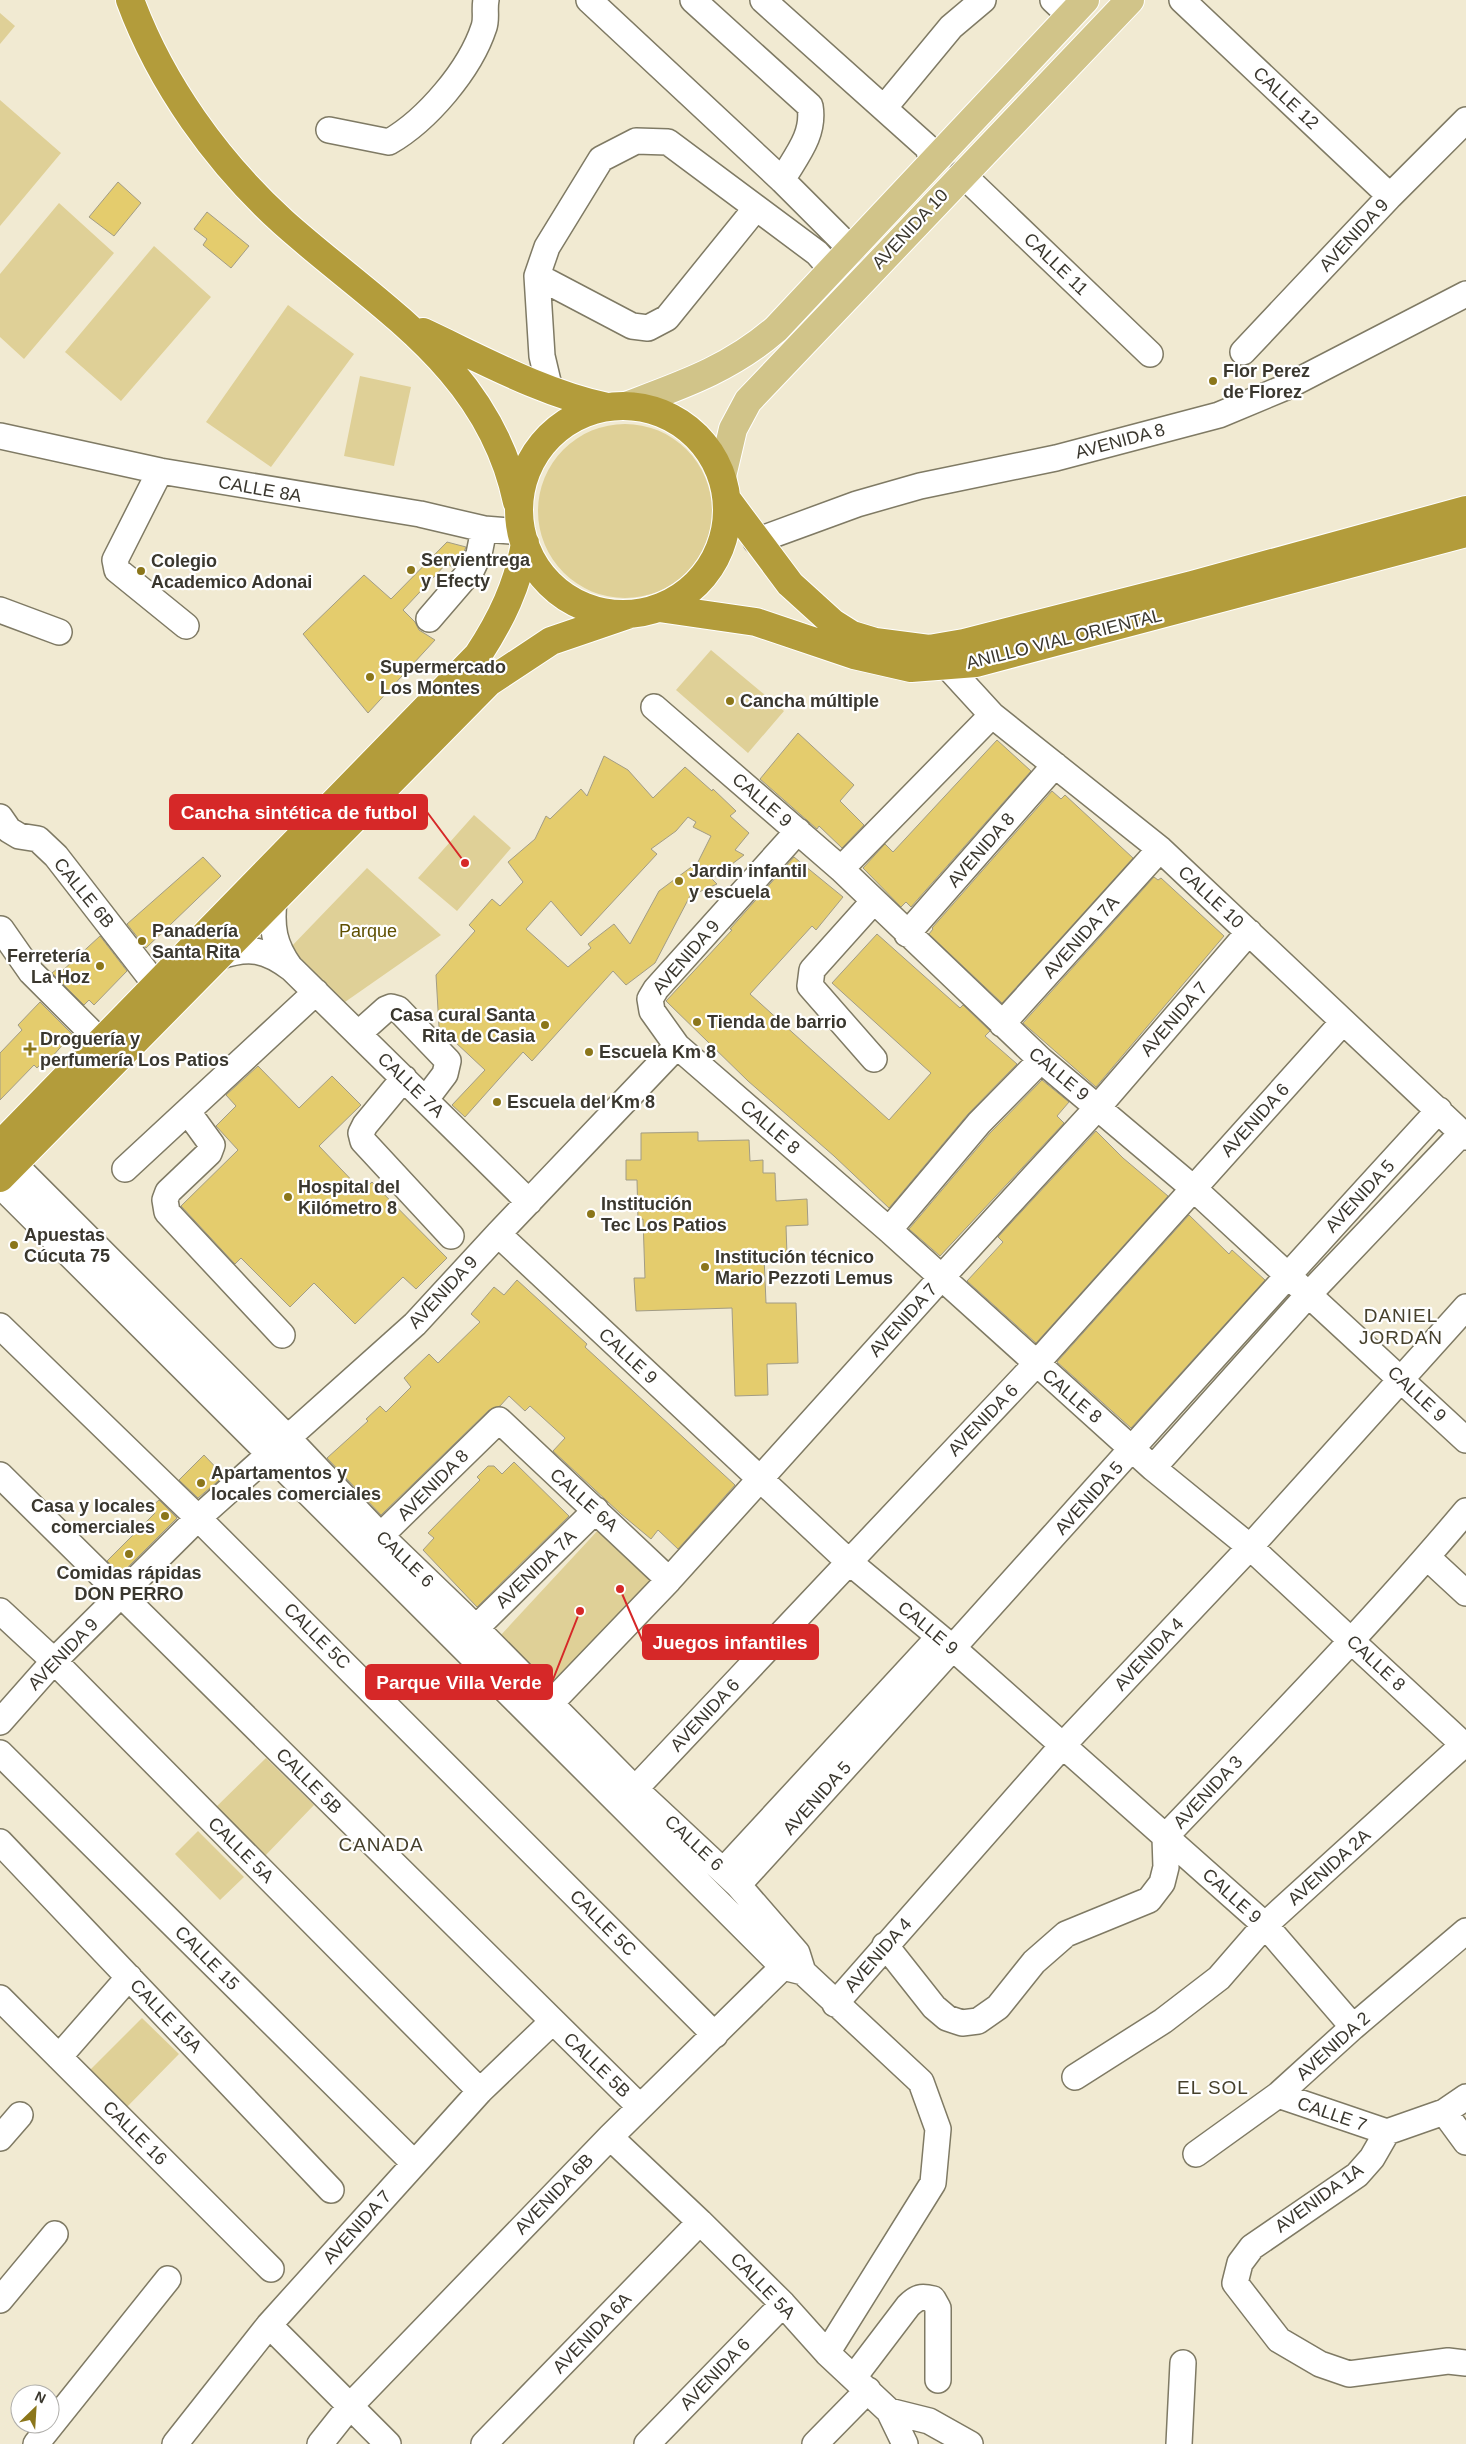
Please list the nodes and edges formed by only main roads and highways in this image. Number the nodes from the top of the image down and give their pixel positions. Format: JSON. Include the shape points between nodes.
{"nodes":[{"id":1,"x":130,"y":0,"type":"edge"},
{"id":2,"x":1130,"y":0,"type":"edge"},
{"id":3,"x":1069,"y":5,"type":"edge"},
{"id":4,"x":405,"y":323,"type":"junction"},
{"id":5,"x":616,"y":407,"type":"junction"},
{"id":6,"x":725,"y":489,"type":"junction"},
{"id":7,"x":1466,"y":510,"type":"edge"},
{"id":8,"x":522,"y":528,"type":"junction"},
{"id":9,"x":1466,"y":533,"type":"edge"},
{"id":10,"x":659,"y":608,"type":"junction"},
{"id":11,"x":630,"y":614,"type":"junction"},
{"id":12,"x":4,"y":1155,"type":"edge"}],
"edges":[{"from":1,"to":4,"type":"highway","via":[[173,90],[226,162],[283,221]]},
{"from":2,"to":6,"type":"main road","name":"AVENIDA 10","via":[[748,400],[733,429]]},
{"from":3,"to":5,"type":"main road","name":"AVENIDA 10","via":[[852,250],[776,329],[740,358],[693,381]]},
{"from":4,"to":5,"type":"highway","name":"ANILLO VIAL ORIENTAL","via":[[550,390],[586,403]]},
{"from":4,"to":8,"type":"highway","via":[[461,381],[501,447],[513,482]]},
{"from":5,"to":6,"type":"highway","name":"ANILLO VIAL ORIENTAL","via":[[651,410],[674,419],[688,429],[711,454]]},
{"from":5,"to":8,"type":"highway","via":[[586,412],[568,422],[537,451],[521,489]]},
{"from":6,"to":7,"type":"highway","name":"ANILLO VIAL ORIENTAL","via":[[756,541],[790,584],[833,623],[852,635],[875,642],[928,649],[964,643],[1182,587]]},
{"from":6,"to":10,"type":"highway","via":[[727,524],[722,546],[712,566],[686,594]]},
{"from":8,"to":11,"type":"highway","via":[[534,564],[565,596],[585,607]]},
{"from":8,"to":12,"type":"highway","via":[[520,569],[511,596],[496,628],[478,654],[101,1042]]},
{"from":9,"to":10,"type":"highway","name":"ANILLO VIAL ORIENTAL","via":[[976,663],[948,667],[912,668],[884,663],[756,622]]},
{"from":10,"to":11,"type":"highway"},
{"from":11,"to":12,"type":"highway","via":[[551,641],[489,682],[218,957]]}]}
